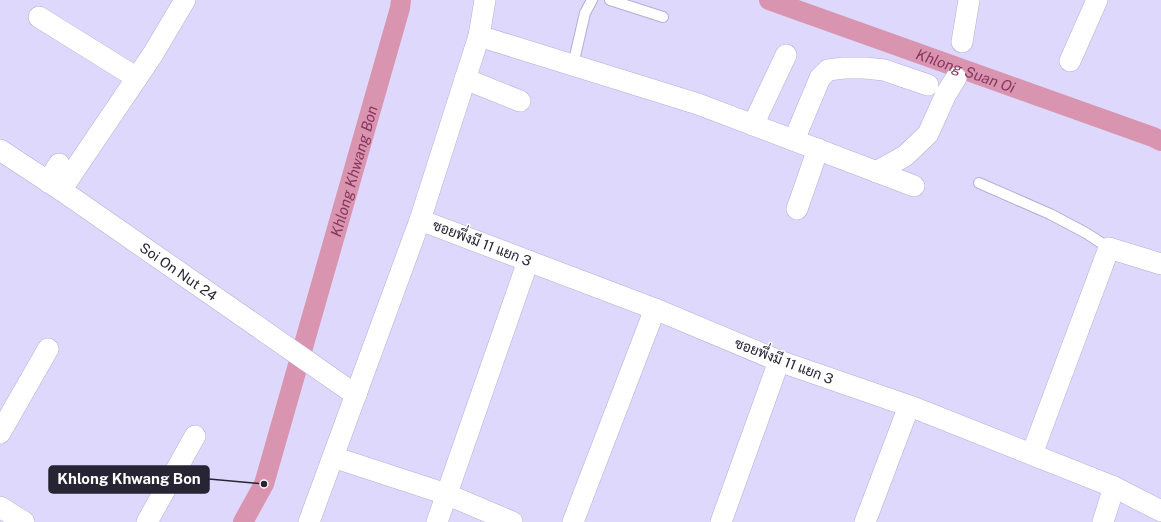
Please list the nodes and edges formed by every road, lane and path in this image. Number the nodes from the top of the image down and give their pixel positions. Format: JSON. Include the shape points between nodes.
{"nodes":[{"id":1,"x":185,"y":0,"type":"edge"},
{"id":2,"x":485,"y":0,"type":"edge"},
{"id":3,"x":592,"y":0,"type":"edge"},
{"id":4,"x":610,"y":0,"type":"edge"},
{"id":5,"x":969,"y":0,"type":"edge"},
{"id":6,"x":1097,"y":0,"type":"edge"},
{"id":7,"x":39,"y":17,"type":"dead end"},
{"id":8,"x":663,"y":17,"type":"dead end"},
{"id":9,"x":479,"y":36,"type":"junction"},
{"id":10,"x":962,"y":42,"type":"dead end"},
{"id":11,"x":786,"y":55,"type":"dead end"},
{"id":12,"x":1070,"y":61,"type":"dead end"},
{"id":13,"x":573,"y":65,"type":"junction"},
{"id":14,"x":137,"y":78,"type":"junction"},
{"id":15,"x":956,"y":78,"type":"dead end"},
{"id":16,"x":465,"y":79,"type":"junction"},
{"id":17,"x":928,"y":85,"type":"dead end"},
{"id":18,"x":520,"y":101,"type":"dead end"},
{"id":19,"x":753,"y":125,"type":"junction"},
{"id":20,"x":794,"y":140,"type":"junction"},
{"id":21,"x":818,"y":149,"type":"junction"},
{"id":22,"x":0,"y":150,"type":"edge"},
{"id":23,"x":59,"y":164,"type":"dead end"},
{"id":24,"x":876,"y":172,"type":"junction"},
{"id":25,"x":979,"y":183,"type":"dead end"},
{"id":26,"x":55,"y":186,"type":"junction"},
{"id":27,"x":914,"y":186,"type":"dead end"},
{"id":28,"x":797,"y":209,"type":"dead end"},
{"id":29,"x":420,"y":220,"type":"junction"},
{"id":30,"x":1109,"y":248,"type":"junction"},
{"id":31,"x":528,"y":261,"type":"junction"},
{"id":32,"x":1161,"y":264,"type":"edge"},
{"id":33,"x":655,"y":309,"type":"junction"},
{"id":34,"x":48,"y":349,"type":"dead end"},
{"id":35,"x":779,"y":361,"type":"junction"},
{"id":36,"x":356,"y":395,"type":"junction"},
{"id":37,"x":909,"y":406,"type":"junction"},
{"id":38,"x":0,"y":433,"type":"edge"},
{"id":39,"x":195,"y":436,"type":"dead end"},
{"id":40,"x":1032,"y":454,"type":"junction"},
{"id":41,"x":333,"y":457,"type":"junction"},
{"id":42,"x":1114,"y":487,"type":"junction"},
{"id":43,"x":446,"y":494,"type":"junction"},
{"id":44,"x":0,"y":507,"type":"edge"},
{"id":45,"x":1161,"y":511,"type":"edge"},
{"id":46,"x":24,"y":522,"type":"edge"},
{"id":47,"x":147,"y":522,"type":"edge"},
{"id":48,"x":309,"y":522,"type":"edge"},
{"id":49,"x":437,"y":522,"type":"edge"},
{"id":50,"x":512,"y":522,"type":"edge"},
{"id":51,"x":573,"y":522,"type":"edge"},
{"id":52,"x":721,"y":522,"type":"edge"},
{"id":53,"x":865,"y":522,"type":"edge"},
{"id":54,"x":1103,"y":522,"type":"edge"}],
"edges":[{"from":1,"to":14,"type":"street"},
{"from":2,"to":9,"type":"street"},
{"from":3,"to":13,"type":"lane","via":[[585,13]]},
{"from":4,"to":8,"type":"lane"},
{"from":5,"to":10,"type":"street"},
{"from":6,"to":12,"type":"street"},
{"from":7,"to":14,"type":"street"},
{"from":9,"to":13,"type":"street"},
{"from":9,"to":16,"type":"street"},
{"from":11,"to":19,"type":"street"},
{"from":13,"to":19,"type":"street","via":[[698,104]]},
{"from":14,"to":26,"type":"street"},
{"from":15,"to":24,"type":"street","via":[[928,134],[905,156]]},
{"from":16,"to":18,"type":"street"},
{"from":16,"to":29,"type":"street"},
{"from":17,"to":20,"type":"street","via":[[884,70],[828,70],[820,78]]},
{"from":19,"to":20,"type":"street"},
{"from":20,"to":21,"type":"street"},
{"from":21,"to":24,"type":"street"},
{"from":21,"to":28,"type":"street"},
{"from":22,"to":26,"type":"street","name":"Soi On Nut 24"},
{"from":23,"to":26,"type":"street"},
{"from":24,"to":27,"type":"street"},
{"from":25,"to":30,"type":"lane","via":[[1050,214]]},
{"from":26,"to":36,"type":"street","name":"Soi On Nut 24"},
{"from":29,"to":31,"type":"street","name":"ซอยพึ่งมี 11 แยก 3"},
{"from":29,"to":36,"type":"street"},
{"from":30,"to":32,"type":"street"},
{"from":30,"to":40,"type":"street"},
{"from":31,"to":33,"type":"street","name":"ซอยพึ่งมี 11 แยก 3"},
{"from":31,"to":43,"type":"street"},
{"from":33,"to":35,"type":"street","name":"ซอยพึ่งมี 11 แยก 3"},
{"from":33,"to":51,"type":"street"},
{"from":34,"to":38,"type":"street"},
{"from":35,"to":37,"type":"street","name":"ซอยพึ่งมี 11 แยก 3"},
{"from":35,"to":52,"type":"street"},
{"from":36,"to":41,"type":"street"},
{"from":37,"to":40,"type":"street","name":"ซอยพึ่งมี 11 แยก 3"},
{"from":37,"to":53,"type":"street"},
{"from":39,"to":47,"type":"street"},
{"from":40,"to":42,"type":"street","name":"ซอยพึ่งมี 11 แยก 3"},
{"from":41,"to":43,"type":"street"},
{"from":41,"to":48,"type":"street"},
{"from":42,"to":45,"type":"street","name":"ซอยพึ่งมี 11 แยก 3"},
{"from":42,"to":54,"type":"street"},
{"from":43,"to":49,"type":"street"},
{"from":43,"to":50,"type":"street"},
{"from":44,"to":46,"type":"street"}]}
